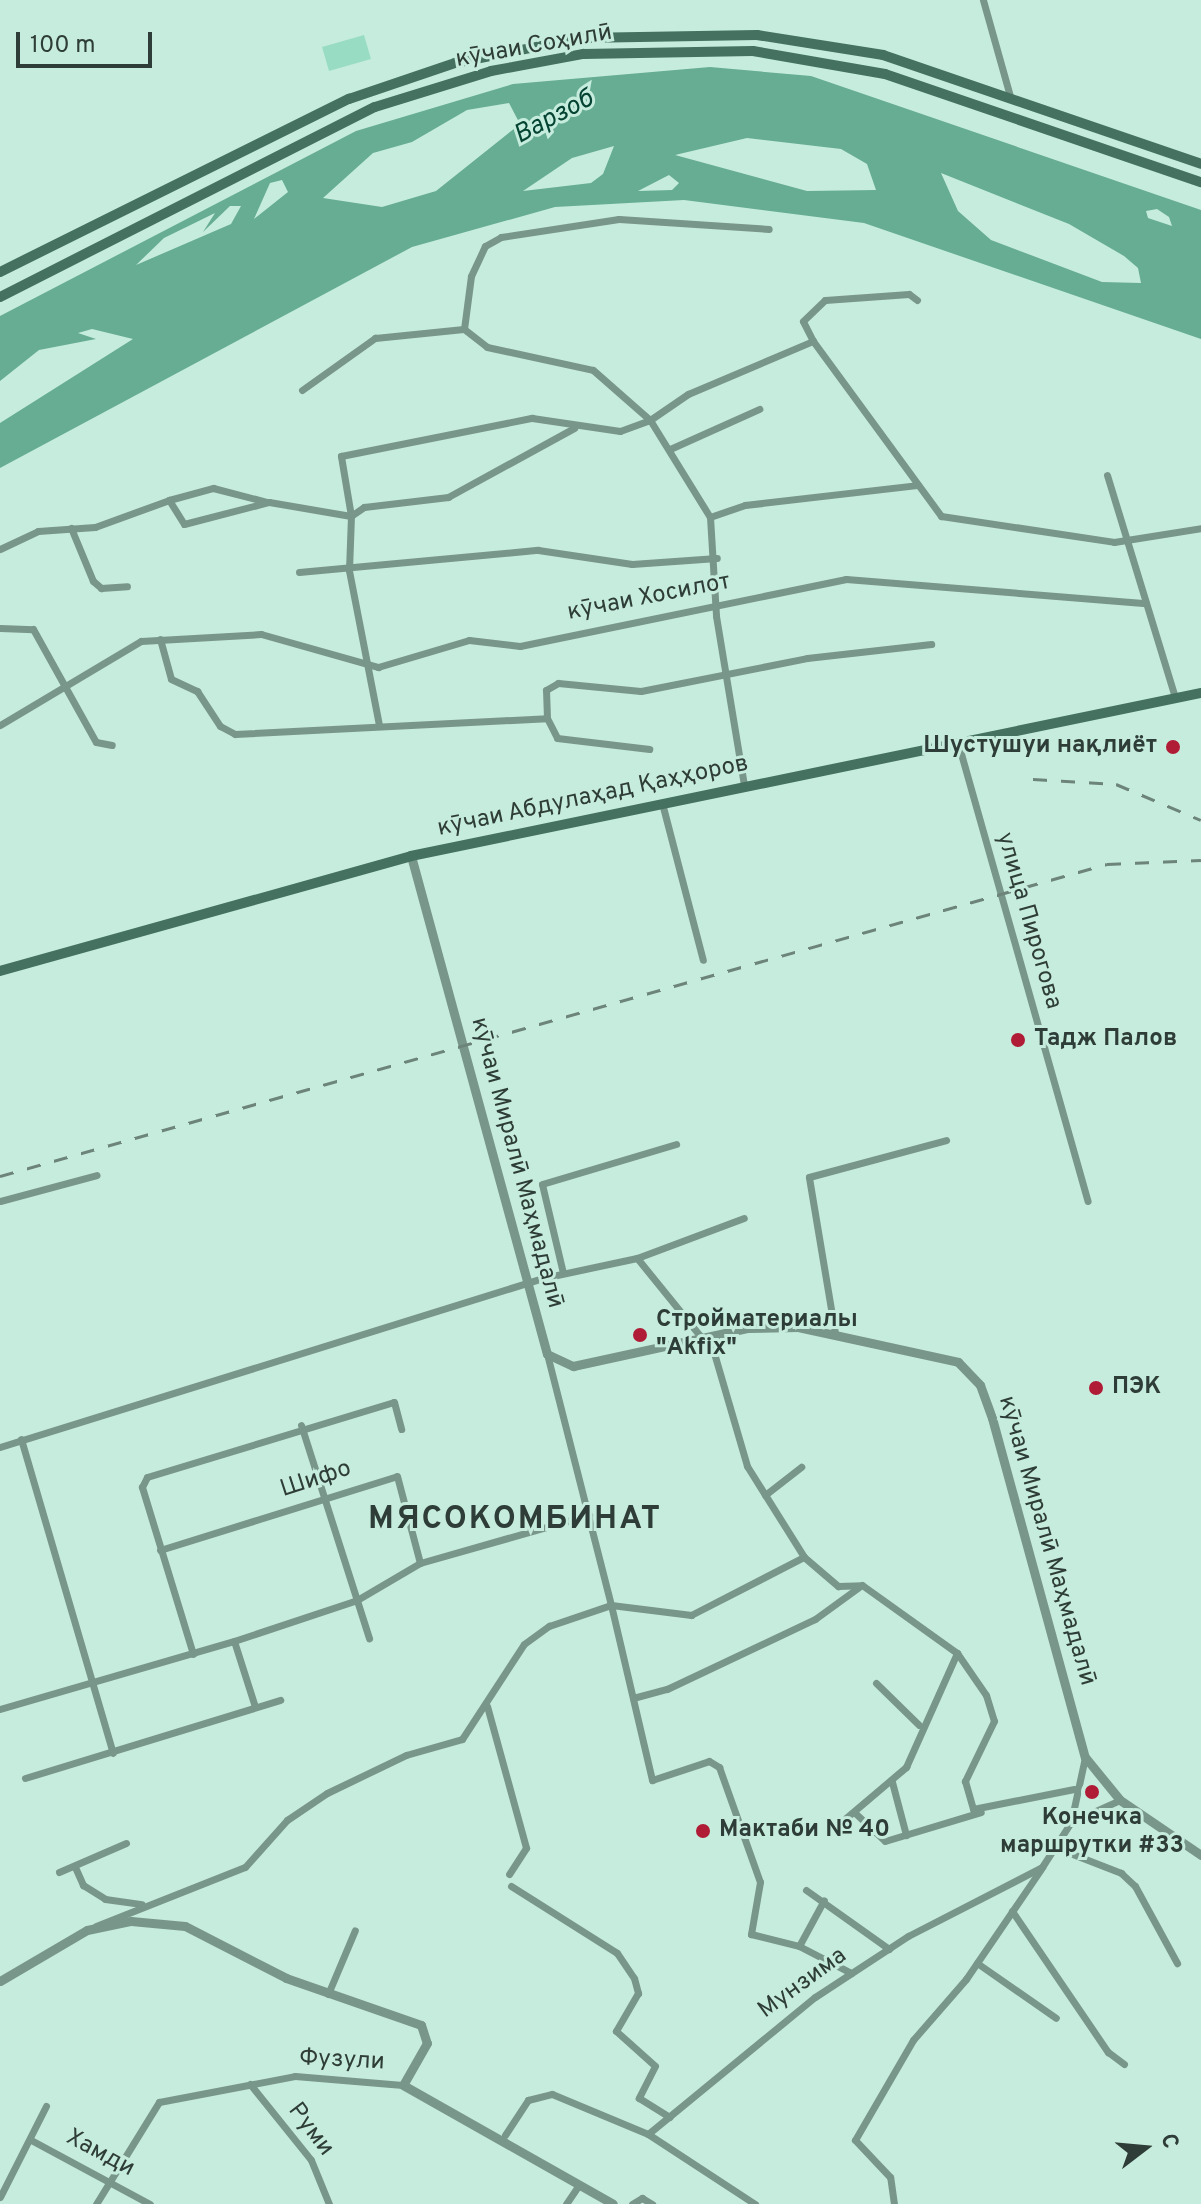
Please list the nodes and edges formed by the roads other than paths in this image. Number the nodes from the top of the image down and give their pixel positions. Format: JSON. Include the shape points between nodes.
{"nodes":[{"id":1,"x":983,"y":0,"type":"edge"},
{"id":2,"x":1010,"y":96,"type":"junction"},
{"id":3,"x":1201,"y":164,"type":"edge"},
{"id":4,"x":1201,"y":182,"type":"edge"},
{"id":5,"x":769,"y":229,"type":"dead end"},
{"id":6,"x":0,"y":272,"type":"edge"},
{"id":7,"x":0,"y":297,"type":"edge"},
{"id":8,"x":917,"y":300,"type":"dead end"},
{"id":9,"x":464,"y":329,"type":"junction"},
{"id":10,"x":813,"y":341,"type":"junction"},
{"id":11,"x":302,"y":390,"type":"dead end"},
{"id":12,"x":759,"y":409,"type":"dead end"},
{"id":13,"x":650,"y":420,"type":"junction"},
{"id":14,"x":574,"y":428,"type":"junction"},
{"id":15,"x":670,"y":449,"type":"junction"},
{"id":16,"x":1107,"y":475,"type":"dead end"},
{"id":17,"x":917,"y":485,"type":"junction"},
{"id":18,"x":169,"y":500,"type":"junction"},
{"id":19,"x":269,"y":502,"type":"junction"},
{"id":20,"x":351,"y":516,"type":"junction"},
{"id":21,"x":710,"y":517,"type":"junction"},
{"id":22,"x":71,"y":528,"type":"junction"},
{"id":23,"x":1201,"y":528,"type":"edge"},
{"id":24,"x":1127,"y":539,"type":"junction"},
{"id":25,"x":0,"y":549,"type":"edge"},
{"id":26,"x":717,"y":558,"type":"junction"},
{"id":27,"x":349,"y":570,"type":"junction"},
{"id":28,"x":299,"y":572,"type":"dead end"},
{"id":29,"x":127,"y":586,"type":"dead end"},
{"id":30,"x":1146,"y":603,"type":"junction"},
{"id":31,"x":717,"y":608,"type":"junction"},
{"id":32,"x":0,"y":628,"type":"edge"},
{"id":33,"x":160,"y":639,"type":"junction"},
{"id":34,"x":931,"y":644,"type":"dead end"},
{"id":35,"x":365,"y":663,"type":"junction"},
{"id":36,"x":725,"y":680,"type":"junction"},
{"id":37,"x":63,"y":683,"type":"junction"},
{"id":38,"x":1201,"y":693,"type":"edge"},
{"id":39,"x":1175,"y":698,"type":"junction"},
{"id":40,"x":547,"y":718,"type":"junction"},
{"id":41,"x":0,"y":725,"type":"edge"},
{"id":42,"x":379,"y":725,"type":"junction"},
{"id":43,"x":958,"y":743,"type":"junction"},
{"id":44,"x":112,"y":745,"type":"dead end"},
{"id":45,"x":649,"y":749,"type":"dead end"},
{"id":46,"x":744,"y":786,"type":"junction"},
{"id":47,"x":662,"y":803,"type":"junction"},
{"id":48,"x":411,"y":856,"type":"junction"},
{"id":49,"x":703,"y":960,"type":"dead end"},
{"id":50,"x":0,"y":971,"type":"edge"},
{"id":51,"x":946,"y":1140,"type":"dead end"},
{"id":52,"x":676,"y":1144,"type":"dead end"},
{"id":53,"x":97,"y":1175,"type":"dead end"},
{"id":54,"x":0,"y":1201,"type":"edge"},
{"id":55,"x":1088,"y":1201,"type":"dead end"},
{"id":56,"x":744,"y":1218,"type":"dead end"},
{"id":57,"x":637,"y":1258,"type":"junction"},
{"id":58,"x":563,"y":1273,"type":"junction"},
{"id":59,"x":525,"y":1283,"type":"junction"},
{"id":60,"x":835,"y":1333,"type":"junction"},
{"id":61,"x":703,"y":1339,"type":"junction"},
{"id":62,"x":547,"y":1354,"type":"junction"},
{"id":63,"x":301,"y":1425,"type":"junction"},
{"id":64,"x":401,"y":1429,"type":"dead end"},
{"id":65,"x":21,"y":1439,"type":"junction"},
{"id":66,"x":0,"y":1447,"type":"edge"},
{"id":67,"x":801,"y":1467,"type":"dead end"},
{"id":68,"x":765,"y":1495,"type":"junction"},
{"id":69,"x":322,"y":1500,"type":"junction"},
{"id":70,"x":589,"y":1515,"type":"junction"},
{"id":71,"x":160,"y":1550,"type":"junction"},
{"id":72,"x":804,"y":1557,"type":"junction"},
{"id":73,"x":420,"y":1563,"type":"junction"},
{"id":74,"x":862,"y":1585,"type":"junction"},
{"id":75,"x":357,"y":1600,"type":"junction"},
{"id":76,"x":611,"y":1605,"type":"junction"},
{"id":77,"x":369,"y":1638,"type":"dead end"},
{"id":78,"x":234,"y":1641,"type":"junction"},
{"id":79,"x":957,"y":1653,"type":"junction"},
{"id":80,"x":193,"y":1654,"type":"junction"},
{"id":81,"x":876,"y":1683,"type":"dead end"},
{"id":82,"x":90,"y":1685,"type":"junction"},
{"id":83,"x":633,"y":1698,"type":"junction"},
{"id":84,"x":280,"y":1700,"type":"dead end"},
{"id":85,"x":487,"y":1706,"type":"junction"},
{"id":86,"x":255,"y":1707,"type":"junction"},
{"id":87,"x":0,"y":1709,"type":"edge"},
{"id":88,"x":919,"y":1725,"type":"junction"},
{"id":89,"x":113,"y":1753,"type":"junction"},
{"id":90,"x":1085,"y":1757,"type":"junction"},
{"id":91,"x":25,"y":1778,"type":"dead end"},
{"id":92,"x":892,"y":1782,"type":"junction"},
{"id":93,"x":1074,"y":1789,"type":"junction"},
{"id":94,"x":1120,"y":1800,"type":"junction"},
{"id":95,"x":983,"y":1811,"type":"junction"},
{"id":96,"x":854,"y":1812,"type":"junction"},
{"id":97,"x":1071,"y":1822,"type":"junction"},
{"id":98,"x":840,"y":1823,"type":"dead end"},
{"id":99,"x":906,"y":1835,"type":"junction"},
{"id":100,"x":126,"y":1843,"type":"dead end"},
{"id":101,"x":1057,"y":1848,"type":"junction"},
{"id":102,"x":1201,"y":1855,"type":"edge"},
{"id":103,"x":75,"y":1867,"type":"junction"},
{"id":104,"x":1042,"y":1867,"type":"junction"},
{"id":105,"x":59,"y":1872,"type":"dead end"},
{"id":106,"x":509,"y":1874,"type":"dead end"},
{"id":107,"x":511,"y":1886,"type":"dead end"},
{"id":108,"x":806,"y":1890,"type":"dead end"},
{"id":109,"x":824,"y":1900,"type":"junction"},
{"id":110,"x":144,"y":1904,"type":"junction"},
{"id":111,"x":1012,"y":1911,"type":"junction"},
{"id":112,"x":87,"y":1930,"type":"junction"},
{"id":113,"x":355,"y":1930,"type":"dead end"},
{"id":114,"x":799,"y":1946,"type":"junction"},
{"id":115,"x":889,"y":1949,"type":"junction"},
{"id":116,"x":977,"y":1963,"type":"junction"},
{"id":117,"x":1177,"y":1963,"type":"dead end"},
{"id":118,"x":851,"y":1973,"type":"junction"},
{"id":119,"x":0,"y":1981,"type":"edge"},
{"id":120,"x":328,"y":1994,"type":"junction"},
{"id":121,"x":1056,"y":2018,"type":"dead end"},
{"id":122,"x":1124,"y":2064,"type":"dead end"},
{"id":123,"x":250,"y":2084,"type":"junction"},
{"id":124,"x":403,"y":2085,"type":"junction"},
{"id":125,"x":46,"y":2106,"type":"dead end"},
{"id":126,"x":670,"y":2117,"type":"junction"},
{"id":127,"x":648,"y":2134,"type":"junction"},
{"id":128,"x":505,"y":2135,"type":"dead end"},
{"id":129,"x":31,"y":2140,"type":"junction"},
{"id":130,"x":109,"y":2182,"type":"junction"},
{"id":131,"x":579,"y":2185,"type":"junction"},
{"id":132,"x":0,"y":2197,"type":"edge"},
{"id":133,"x":96,"y":2204,"type":"edge"},
{"id":134,"x":150,"y":2204,"type":"edge"},
{"id":135,"x":329,"y":2204,"type":"edge"},
{"id":136,"x":566,"y":2204,"type":"edge"},
{"id":137,"x":613,"y":2204,"type":"edge"},
{"id":138,"x":632,"y":2204,"type":"edge"},
{"id":139,"x":652,"y":2204,"type":"edge"},
{"id":140,"x":755,"y":2204,"type":"edge"},
{"id":141,"x":894,"y":2204,"type":"edge"}],
"edges":[{"from":1,"to":2,"type":"street"},
{"from":2,"to":3,"type":"main road","name":"кӯчаи Соҳилӣ"},
{"from":2,"to":6,"type":"main road","name":"кӯчаи Соҳилӣ","via":[[883,55],[757,35],[581,38],[492,53],[349,99]]},
{"from":4,"to":7,"type":"main road","name":"кӯчаи Соҳилӣ","via":[[885,74],[753,51],[583,54],[491,71],[353,116]]},
{"from":5,"to":9,"type":"street","via":[[619,219],[501,237],[485,246],[471,276]]},
{"from":8,"to":10,"type":"street","via":[[909,294],[825,300],[803,321]]},
{"from":9,"to":11,"type":"street","via":[[375,338]]},
{"from":9,"to":13,"type":"street","via":[[487,347],[593,370]]},
{"from":10,"to":13,"type":"street","via":[[688,394]]},
{"from":10,"to":17,"type":"street"},
{"from":12,"to":15,"type":"street"},
{"from":13,"to":14,"type":"street","via":[[620,431]]},
{"from":13,"to":15,"type":"street"},
{"from":14,"to":20,"type":"street","via":[[448,497],[364,507]]},
{"from":14,"to":20,"type":"street","via":[[532,418],[341,456]]},
{"from":15,"to":21,"type":"street"},
{"from":16,"to":24,"type":"street"},
{"from":17,"to":21,"type":"street","via":[[745,505]]},
{"from":17,"to":24,"type":"street","via":[[941,516]]},
{"from":18,"to":19,"type":"street","via":[[213,488]]},
{"from":18,"to":19,"type":"street","via":[[184,524]]},
{"from":18,"to":22,"type":"street","via":[[133,517]]},
{"from":19,"to":20,"type":"street"},
{"from":20,"to":27,"type":"street"},
{"from":21,"to":26,"type":"street"},
{"from":22,"to":25,"type":"street","via":[[38,531]]},
{"from":22,"to":29,"type":"street","via":[[93,581],[101,588]]},
{"from":23,"to":24,"type":"street"},
{"from":24,"to":30,"type":"street"},
{"from":26,"to":27,"type":"street","via":[[632,564],[538,550]]},
{"from":26,"to":31,"type":"street"},
{"from":27,"to":28,"type":"street"},
{"from":27,"to":35,"type":"street"},
{"from":30,"to":31,"type":"street","name":"кӯчаи Хосилот","via":[[846,579],[794,584]]},
{"from":30,"to":39,"type":"street"},
{"from":31,"to":35,"type":"street","name":"кӯчаи Хосилот","via":[[638,616],[601,632],[520,646],[469,640],[382,666]]},
{"from":31,"to":36,"type":"street"},
{"from":32,"to":37,"type":"street","via":[[33,629]]},
{"from":33,"to":35,"type":"street","name":"кӯчаи Хосилот","via":[[261,634]]},
{"from":33,"to":37,"type":"street","name":"кӯчаи Хосилот","via":[[122,648]]},
{"from":33,"to":42,"type":"street","via":[[171,679],[197,691],[225,732],[265,736]]},
{"from":34,"to":36,"type":"street","via":[[807,658]]},
{"from":35,"to":42,"type":"street"},
{"from":36,"to":40,"type":"street","via":[[684,678],[641,691],[558,683],[546,690]]},
{"from":36,"to":46,"type":"street"},
{"from":37,"to":41,"type":"street","name":"кӯчаи Хосилот"},
{"from":37,"to":44,"type":"street","via":[[96,742]]},
{"from":38,"to":39,"type":"main road","name":"кӯчаи Абдулаҳад Қаҳҳоров"},
{"from":39,"to":43,"type":"main road","name":"кӯчаи Абдулаҳад Қаҳҳоров"},
{"from":40,"to":42,"type":"street"},
{"from":40,"to":45,"type":"street","via":[[557,738]]},
{"from":43,"to":46,"type":"main road","name":"кӯчаи Абдулаҳад Қаҳҳоров"},
{"from":43,"to":55,"type":"street","name":"улица Пирогова"},
{"from":46,"to":47,"type":"main road","name":"кӯчаи Абдулаҳад Қаҳҳоров"},
{"from":47,"to":48,"type":"main road","name":"кӯчаи Абдулаҳад Қаҳҳоров"},
{"from":47,"to":49,"type":"street"},
{"from":48,"to":50,"type":"main road","name":"кӯчаи Абдулаҳад Қаҳҳоров"},
{"from":48,"to":59,"type":"street","name":"кӯчаи Миралӣ Маҳмадалӣ"},
{"from":51,"to":60,"type":"street","via":[[809,1177]]},
{"from":52,"to":58,"type":"street","via":[[542,1184]]},
{"from":53,"to":54,"type":"street"},
{"from":56,"to":57,"type":"street"},
{"from":57,"to":58,"type":"street"},
{"from":57,"to":61,"type":"street"},
{"from":58,"to":59,"type":"street"},
{"from":59,"to":62,"type":"street","name":"кӯчаи Миралӣ Маҳмадалӣ"},
{"from":59,"to":65,"type":"street"},
{"from":60,"to":61,"type":"street","name":"кӯчаи Миралӣ Маҳмадалӣ","via":[[747,1328]]},
{"from":60,"to":90,"type":"street","name":"кӯчаи Миралӣ Маҳмадалӣ","via":[[934,1352],[958,1362],[980,1385]]},
{"from":61,"to":62,"type":"street","name":"кӯчаи Миралӣ Маҳмадалӣ","via":[[573,1366]]},
{"from":61,"to":68,"type":"street","via":[[725,1374],[731,1421]]},
{"from":62,"to":70,"type":"street"},
{"from":63,"to":64,"type":"street","via":[[394,1402]]},
{"from":63,"to":69,"type":"street"},
{"from":63,"to":71,"type":"street","via":[[147,1477],[142,1487]]},
{"from":65,"to":66,"type":"street"},
{"from":65,"to":82,"type":"street"},
{"from":67,"to":68,"type":"street"},
{"from":68,"to":72,"type":"street"},
{"from":69,"to":71,"type":"street","name":"Шифо"},
{"from":69,"to":73,"type":"street","name":"Шифо","via":[[400,1478]]},
{"from":69,"to":75,"type":"street"},
{"from":70,"to":73,"type":"street"},
{"from":70,"to":76,"type":"street"},
{"from":71,"to":80,"type":"street"},
{"from":72,"to":74,"type":"street","via":[[838,1586]]},
{"from":72,"to":76,"type":"street","via":[[691,1615]]},
{"from":73,"to":75,"type":"street"},
{"from":74,"to":79,"type":"street"},
{"from":74,"to":83,"type":"street","via":[[815,1619],[667,1689]]},
{"from":75,"to":77,"type":"street"},
{"from":75,"to":78,"type":"street"},
{"from":76,"to":83,"type":"street"},
{"from":76,"to":85,"type":"street","via":[[549,1626],[524,1644],[503,1668]]},
{"from":78,"to":80,"type":"street"},
{"from":78,"to":86,"type":"street"},
{"from":79,"to":88,"type":"street","via":[[938,1705]]},
{"from":79,"to":95,"type":"street","via":[[994,1721],[965,1781],[973,1809]]},
{"from":80,"to":82,"type":"street"},
{"from":81,"to":88,"type":"street"},
{"from":82,"to":87,"type":"street"},
{"from":82,"to":89,"type":"street"},
{"from":83,"to":114,"type":"street","via":[[652,1780],[709,1761],[719,1767],[760,1882],[751,1934]]},
{"from":84,"to":86,"type":"street"},
{"from":85,"to":106,"type":"street","via":[[526,1848]]},
{"from":85,"to":110,"type":"street","via":[[462,1739],[406,1755],[327,1793],[287,1820],[245,1867]]},
{"from":86,"to":89,"type":"street"},
{"from":88,"to":92,"type":"street","via":[[910,1760]]},
{"from":89,"to":91,"type":"street"},
{"from":90,"to":93,"type":"street","name":"Мунзима"},
{"from":90,"to":94,"type":"street","name":"кӯчаи Миралӣ Маҳмадалӣ"},
{"from":92,"to":96,"type":"street"},
{"from":92,"to":99,"type":"street"},
{"from":93,"to":95,"type":"street"},
{"from":93,"to":97,"type":"street","name":"Мунзима"},
{"from":94,"to":97,"type":"street"},
{"from":94,"to":102,"type":"street","name":"кӯчаи Миралӣ Маҳмадалӣ"},
{"from":95,"to":99,"type":"street"},
{"from":96,"to":98,"type":"street"},
{"from":96,"to":99,"type":"street","via":[[880,1840]]},
{"from":97,"to":101,"type":"street","name":"Мунзима"},
{"from":100,"to":103,"type":"street"},
{"from":101,"to":104,"type":"street","name":"Мунзима"},
{"from":101,"to":117,"type":"street","via":[[1121,1873],[1135,1886]]},
{"from":103,"to":105,"type":"street"},
{"from":103,"to":110,"type":"street","via":[[83,1885],[105,1899]]},
{"from":104,"to":111,"type":"street"},
{"from":104,"to":115,"type":"street","name":"Мунзима"},
{"from":107,"to":126,"type":"street","via":[[617,1953],[638,1993],[618,2025],[618,2039],[655,2066],[639,2095]]},
{"from":108,"to":109,"type":"street"},
{"from":109,"to":114,"type":"street"},
{"from":109,"to":115,"type":"street"},
{"from":110,"to":112,"type":"street"},
{"from":111,"to":116,"type":"street"},
{"from":111,"to":122,"type":"street","via":[[1108,2052]]},
{"from":112,"to":119,"type":"street"},
{"from":112,"to":120,"type":"street","via":[[131,1921],[185,1926]]},
{"from":113,"to":120,"type":"street"},
{"from":114,"to":118,"type":"street"},
{"from":115,"to":118,"type":"street","name":"Мунзима"},
{"from":116,"to":121,"type":"street"},
{"from":116,"to":141,"type":"street","via":[[913,2040],[855,2140],[890,2177]]},
{"from":118,"to":126,"type":"street","name":"Мунзима"},
{"from":120,"to":124,"type":"street","via":[[428,2031]]},
{"from":123,"to":124,"type":"street","name":"Фузули","via":[[322,2074]]},
{"from":123,"to":130,"type":"street","name":"Фузули","via":[[159,2102]]},
{"from":123,"to":135,"type":"street","name":"Руми","via":[[311,2160]]},
{"from":124,"to":131,"type":"street","name":"Фузули"},
{"from":125,"to":129,"type":"street"},
{"from":126,"to":127,"type":"street","name":"Мунзима"},
{"from":127,"to":128,"type":"street","via":[[552,2094],[528,2100]]},
{"from":127,"to":140,"type":"street"},
{"from":129,"to":130,"type":"street","name":"Хамди"},
{"from":129,"to":132,"type":"street"},
{"from":130,"to":133,"type":"street","name":"Фузули"},
{"from":130,"to":134,"type":"street","name":"Хамди"},
{"from":131,"to":136,"type":"street"},
{"from":131,"to":137,"type":"street","name":"Фузули"},
{"from":138,"to":139,"type":"street","via":[[642,2198]]}]}
